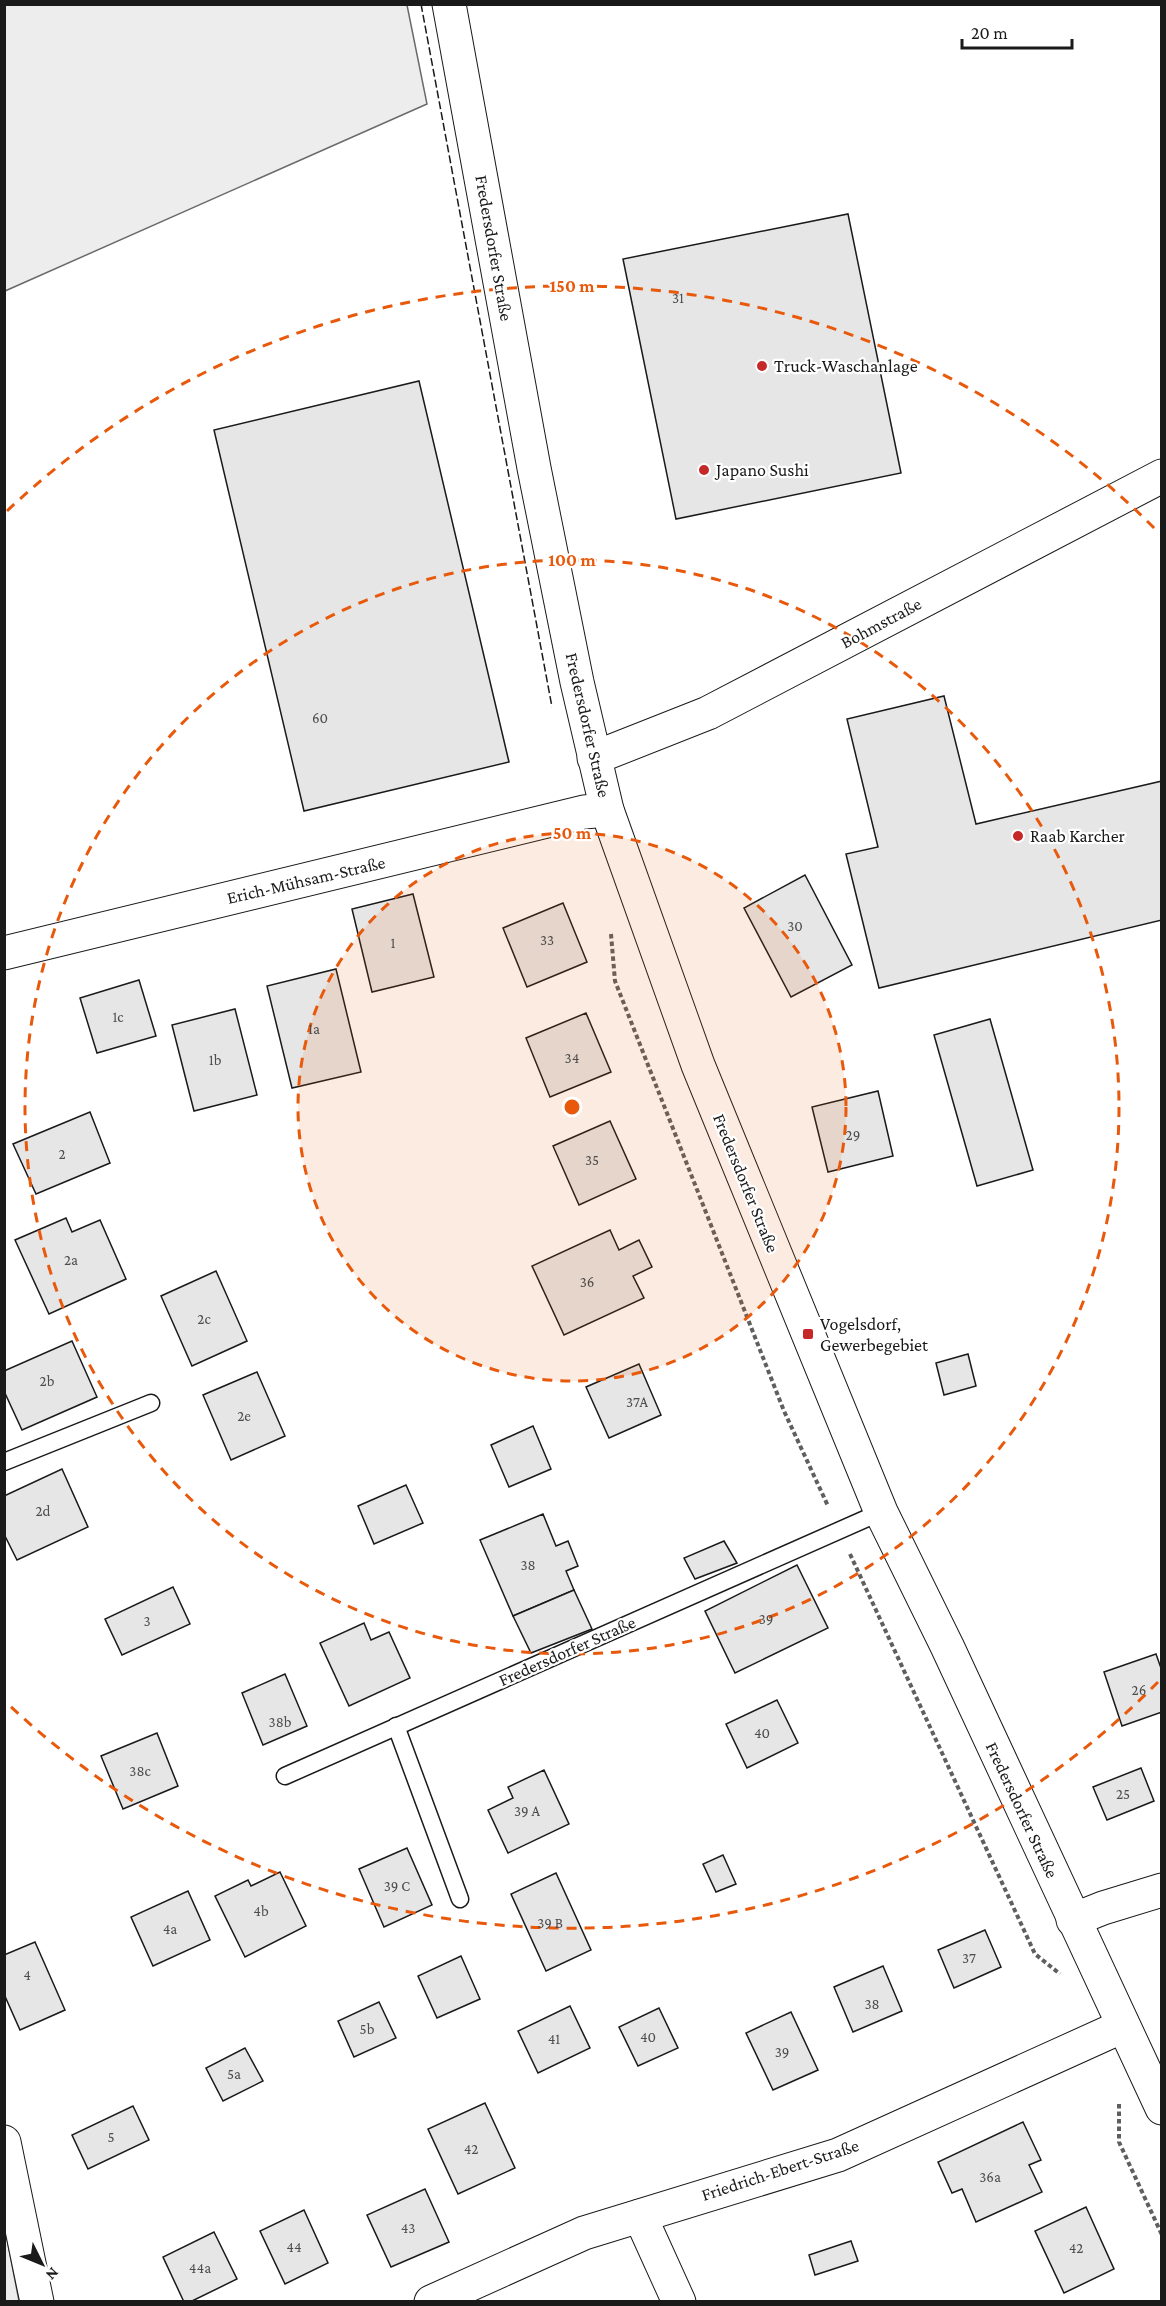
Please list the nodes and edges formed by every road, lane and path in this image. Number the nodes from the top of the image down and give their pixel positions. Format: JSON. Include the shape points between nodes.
{"nodes":[{"id":1,"x":449,"y":4,"type":"edge"},
{"id":2,"x":1161,"y":476,"type":"edge"},
{"id":3,"x":594,"y":758,"type":"junction"},
{"id":4,"x":607,"y":810,"type":"junction"},
{"id":5,"x":4,"y":953,"type":"edge"},
{"id":6,"x":151,"y":1403,"type":"dead end"},
{"id":7,"x":4,"y":1462,"type":"edge"},
{"id":8,"x":881,"y":1512,"type":"junction"},
{"id":9,"x":396,"y":1726,"type":"junction"},
{"id":10,"x":285,"y":1776,"type":"dead end"},
{"id":11,"x":1161,"y":1890,"type":"edge"},
{"id":12,"x":460,"y":1899,"type":"dead end"},
{"id":13,"x":1073,"y":1920,"type":"junction"},
{"id":14,"x":1123,"y":2026,"type":"junction"},
{"id":15,"x":1161,"y":2108,"type":"edge"},
{"id":16,"x":4,"y":2142,"type":"edge"},
{"id":17,"x":640,"y":2216,"type":"junction"},
{"id":18,"x":37,"y":2301,"type":"edge"},
{"id":19,"x":431,"y":2301,"type":"edge"},
{"id":20,"x":679,"y":2301,"type":"edge"}],
"edges":[{"from":1,"to":3,"type":"street","name":"Fredersdorfer Straße","via":[[534,468]]},
{"from":2,"to":3,"type":"street","name":"Bohmstraße","via":[[708,713]]},
{"from":3,"to":4,"type":"street","name":"Fredersdorfer Straße"},
{"from":4,"to":5,"type":"street","name":"Erich-Mühsam-Straße","via":[[584,812]]},
{"from":4,"to":8,"type":"street","name":"Fredersdorfer Straße","via":[[698,1065]]},
{"from":6,"to":7,"type":"lane"},
{"from":8,"to":9,"type":"lane","name":"Fredersdorfer Straße"},
{"from":8,"to":13,"type":"street","name":"Fredersdorfer Straße"},
{"from":9,"to":10,"type":"lane","name":"Fredersdorfer Straße"},
{"from":9,"to":12,"type":"lane"},
{"from":11,"to":13,"type":"street"},
{"from":13,"to":14,"type":"street","name":"Fredersdorfer Straße"},
{"from":14,"to":15,"type":"street","name":"Fredersdorfer Straße"},
{"from":14,"to":17,"type":"street","name":"Friedrich-Ebert-Straße","via":[[838,2155]]},
{"from":16,"to":18,"type":"street"},
{"from":17,"to":19,"type":"street","name":"Friedrich-Ebert-Straße","via":[[584,2233]]},
{"from":17,"to":20,"type":"street"}]}
